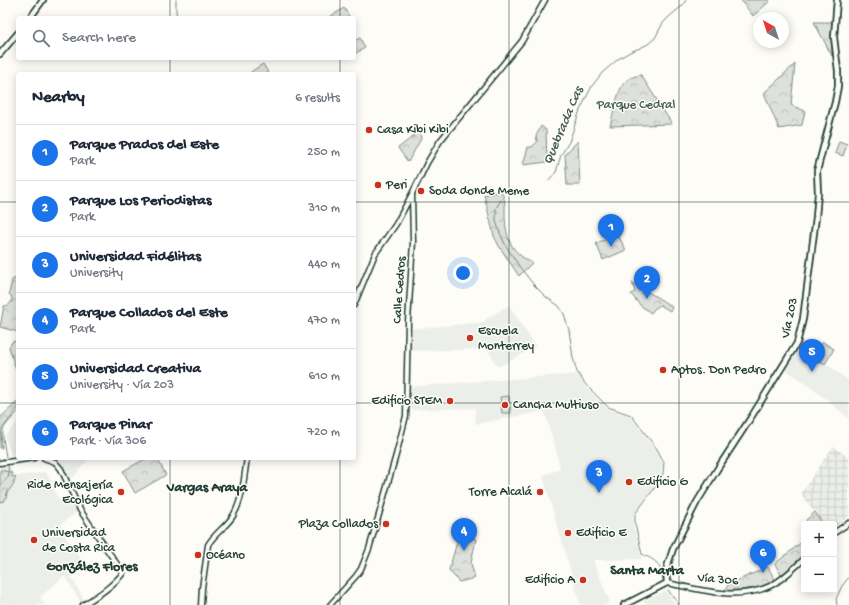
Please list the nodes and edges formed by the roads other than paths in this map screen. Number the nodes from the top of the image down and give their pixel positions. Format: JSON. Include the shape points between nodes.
{"nodes":[{"id":1,"x":43,"y":0,"type":"edge"},
{"id":2,"x":545,"y":0,"type":"edge"},
{"id":3,"x":837,"y":0,"type":"edge"},
{"id":4,"x":31,"y":16,"type":"edge"},
{"id":5,"x":16,"y":35,"type":"edge"},
{"id":6,"x":0,"y":54,"type":"edge"},
{"id":7,"x":412,"y":194,"type":"junction"},
{"id":8,"x":356,"y":300,"type":"edge"},
{"id":9,"x":20,"y":460,"type":"edge"},
{"id":10,"x":50,"y":460,"type":"edge"},
{"id":11,"x":247,"y":460,"type":"edge"},
{"id":12,"x":0,"y":463,"type":"edge"},
{"id":13,"x":849,"y":523,"type":"edge"},
{"id":14,"x":837,"y":531,"type":"edge"},
{"id":15,"x":801,"y":562,"type":"edge"},
{"id":16,"x":667,"y":583,"type":"junction"},
{"id":17,"x":83,"y":605,"type":"edge"},
{"id":18,"x":201,"y":605,"type":"edge"},
{"id":19,"x":330,"y":605,"type":"edge"},
{"id":20,"x":624,"y":605,"type":"edge"}],
"edges":[{"from":1,"to":4,"type":"main road"},
{"from":2,"to":7,"type":"street","name":"Calle Cedros","via":[[522,41],[440,141]]},
{"from":3,"to":16,"type":"main road","name":"Vía 203","via":[[834,37],[838,86],[817,171],[816,217],[803,319],[797,343],[692,512],[668,562]]},
{"from":5,"to":6,"type":"main road"},
{"from":7,"to":8,"type":"street","via":[[396,224],[375,254]]},
{"from":7,"to":19,"type":"street","name":"Calle Cedros","via":[[414,242],[408,322],[406,416],[380,512],[361,569]]},
{"from":9,"to":12,"type":"street"},
{"from":10,"to":17,"type":"street","via":[[61,469],[80,510],[122,573],[113,584]]},
{"from":11,"to":18,"type":"street","via":[[241,496],[233,516],[208,545]]},
{"from":13,"to":14,"type":"street"},
{"from":15,"to":16,"type":"street","name":"Vía 306","via":[[771,586],[754,592],[722,593]]},
{"from":16,"to":20,"type":"main road"}]}
